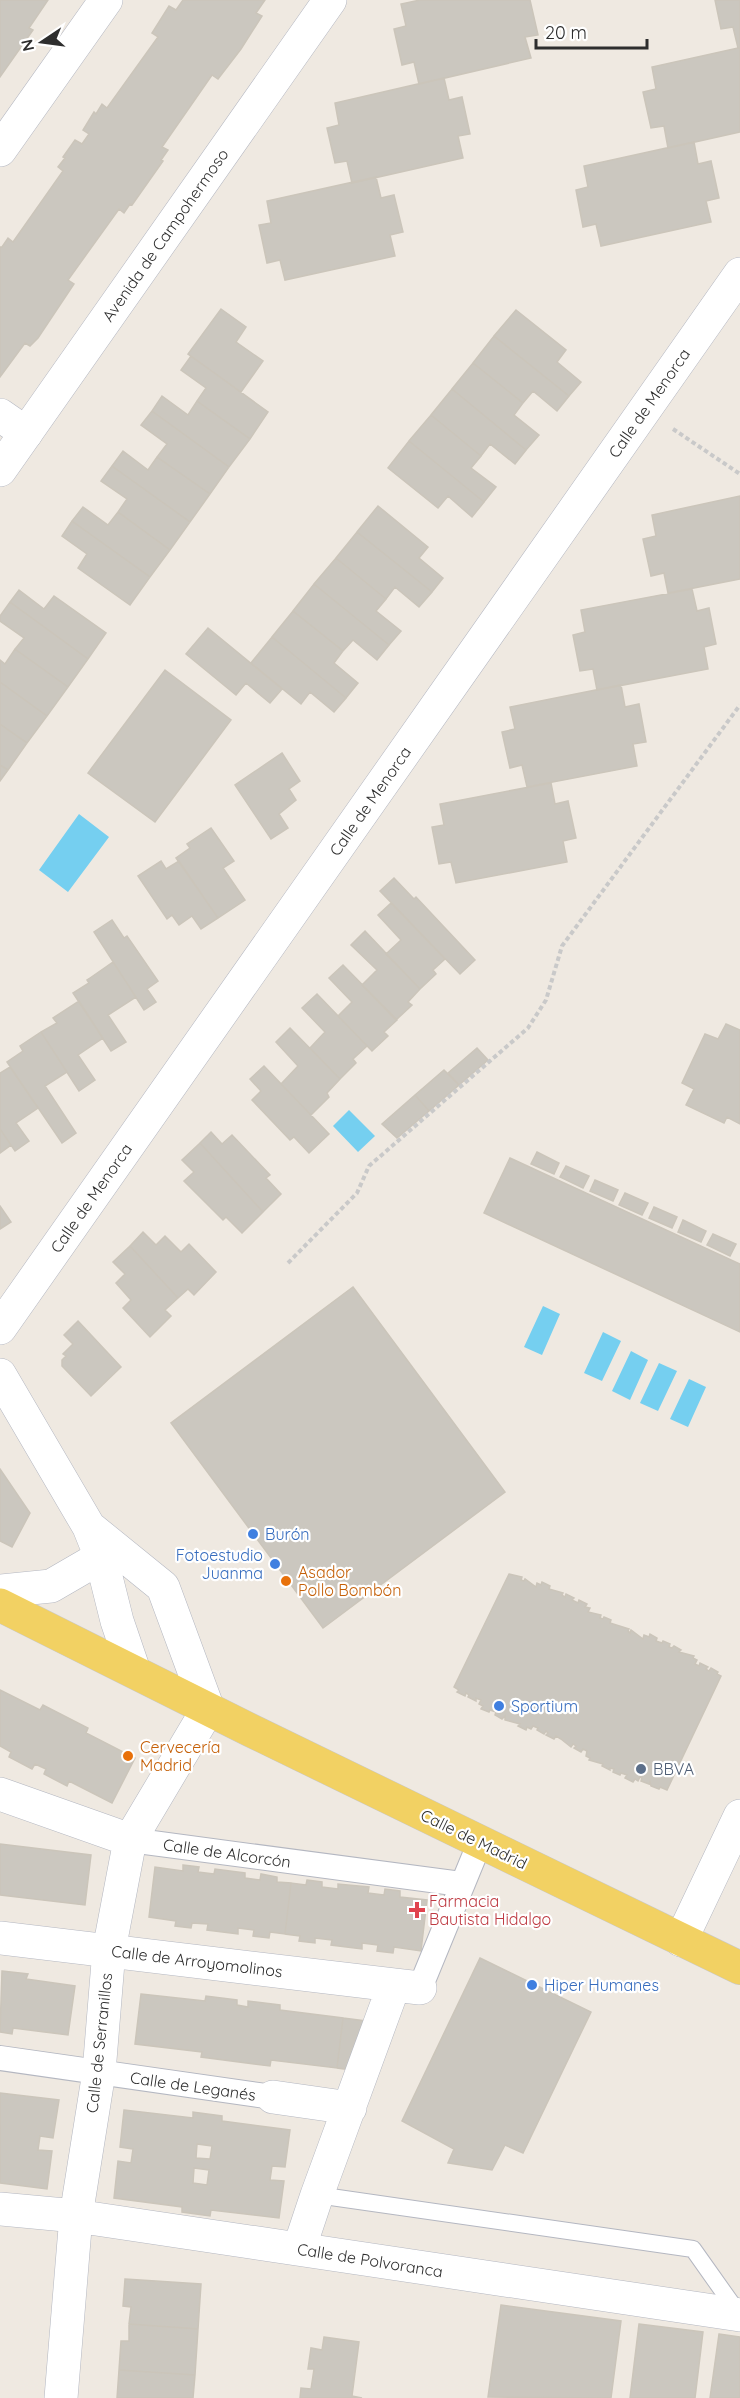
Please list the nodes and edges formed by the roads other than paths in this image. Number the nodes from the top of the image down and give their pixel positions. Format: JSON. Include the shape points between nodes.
{"nodes":[{"id":1,"x":106,"y":0,"type":"edge"},
{"id":2,"x":330,"y":0,"type":"edge"},
{"id":3,"x":0,"y":150,"type":"edge"},
{"id":4,"x":740,"y":274,"type":"edge"},
{"id":5,"x":13,"y":424,"type":"edge"},
{"id":6,"x":0,"y":470,"type":"edge"},
{"id":7,"x":0,"y":1328,"type":"edge"},
{"id":8,"x":0,"y":1375,"type":"edge"},
{"id":9,"x":89,"y":1527,"type":"junction"},
{"id":10,"x":101,"y":1557,"type":"junction"},
{"id":11,"x":0,"y":1591,"type":"edge"},
{"id":12,"x":0,"y":1605,"type":"edge"},
{"id":13,"x":134,"y":1671,"type":"junction"},
{"id":14,"x":208,"y":1709,"type":"junction"},
{"id":15,"x":0,"y":1794,"type":"edge"},
{"id":16,"x":740,"y":1816,"type":"edge"},
{"id":17,"x":130,"y":1840,"type":"junction"},
{"id":18,"x":480,"y":1842,"type":"junction"},
{"id":19,"x":461,"y":1884,"type":"junction"},
{"id":20,"x":0,"y":1938,"type":"edge"},
{"id":21,"x":681,"y":1941,"type":"junction"},
{"id":22,"x":109,"y":1950,"type":"junction"},
{"id":23,"x":740,"y":1968,"type":"edge"},
{"id":24,"x":407,"y":1987,"type":"junction"},
{"id":25,"x":0,"y":2058,"type":"edge"},
{"id":26,"x":99,"y":2072,"type":"junction"},
{"id":27,"x":273,"y":2097,"type":"joint"},
{"id":28,"x":350,"y":2108,"type":"junction"},
{"id":29,"x":317,"y":2195,"type":"junction"},
{"id":30,"x":0,"y":2209,"type":"edge"},
{"id":31,"x":76,"y":2216,"type":"junction"},
{"id":32,"x":299,"y":2249,"type":"junction"},
{"id":33,"x":740,"y":2315,"type":"edge"},
{"id":34,"x":62,"y":2398,"type":"edge"}],
"edges":[{"from":1,"to":3,"type":"street"},
{"from":2,"to":5,"type":"street","name":"Avenida de Campohermoso"},
{"from":4,"to":7,"type":"street","name":"Calle de Menorca"},
{"from":5,"to":6,"type":"street","name":"Avenida de Campohermoso"},
{"from":8,"to":9,"type":"street"},
{"from":9,"to":10,"type":"street"},
{"from":9,"to":14,"type":"street","via":[[163,1587]]},
{"from":10,"to":11,"type":"street","via":[[51,1586]]},
{"from":10,"to":13,"type":"street"},
{"from":12,"to":13,"type":"main road","name":"Calle de Madrid"},
{"from":13,"to":14,"type":"main road","name":"Calle de Madrid"},
{"from":14,"to":17,"type":"street","name":"Calle de Serranillos"},
{"from":14,"to":18,"type":"main road","name":"Calle de Madrid"},
{"from":15,"to":17,"type":"street","name":"Calle de Alcorcón"},
{"from":16,"to":21,"type":"street"},
{"from":17,"to":19,"type":"street","name":"Calle de Alcorcón"},
{"from":17,"to":22,"type":"street","name":"Calle de Serranillos"},
{"from":18,"to":19,"type":"street"},
{"from":18,"to":21,"type":"main road","name":"Calle de Madrid"},
{"from":19,"to":24,"type":"street"},
{"from":20,"to":22,"type":"street","name":"Calle de Arroyomolinos"},
{"from":21,"to":23,"type":"main road","name":"Calle de Madrid"},
{"from":22,"to":24,"type":"street","name":"Calle de Arroyomolinos"},
{"from":22,"to":26,"type":"street","name":"Calle de Serranillos"},
{"from":24,"to":28,"type":"street"},
{"from":25,"to":26,"type":"street","name":"Calle de Leganés"},
{"from":26,"to":27,"type":"street","name":"Calle de Leganés"},
{"from":26,"to":31,"type":"street","name":"Calle de Serranillos"},
{"from":27,"to":28,"type":"street","name":"Calle de Leganés"},
{"from":28,"to":29,"type":"street"},
{"from":29,"to":32,"type":"street"},
{"from":29,"to":33,"type":"lane","via":[[693,2249]]},
{"from":30,"to":31,"type":"street","name":"Calle de Polvoranca"},
{"from":31,"to":32,"type":"street","name":"Calle de Polvoranca"},
{"from":31,"to":34,"type":"street","name":"Calle de Serranillos"},
{"from":32,"to":33,"type":"street","name":"Calle de Polvoranca"}]}
